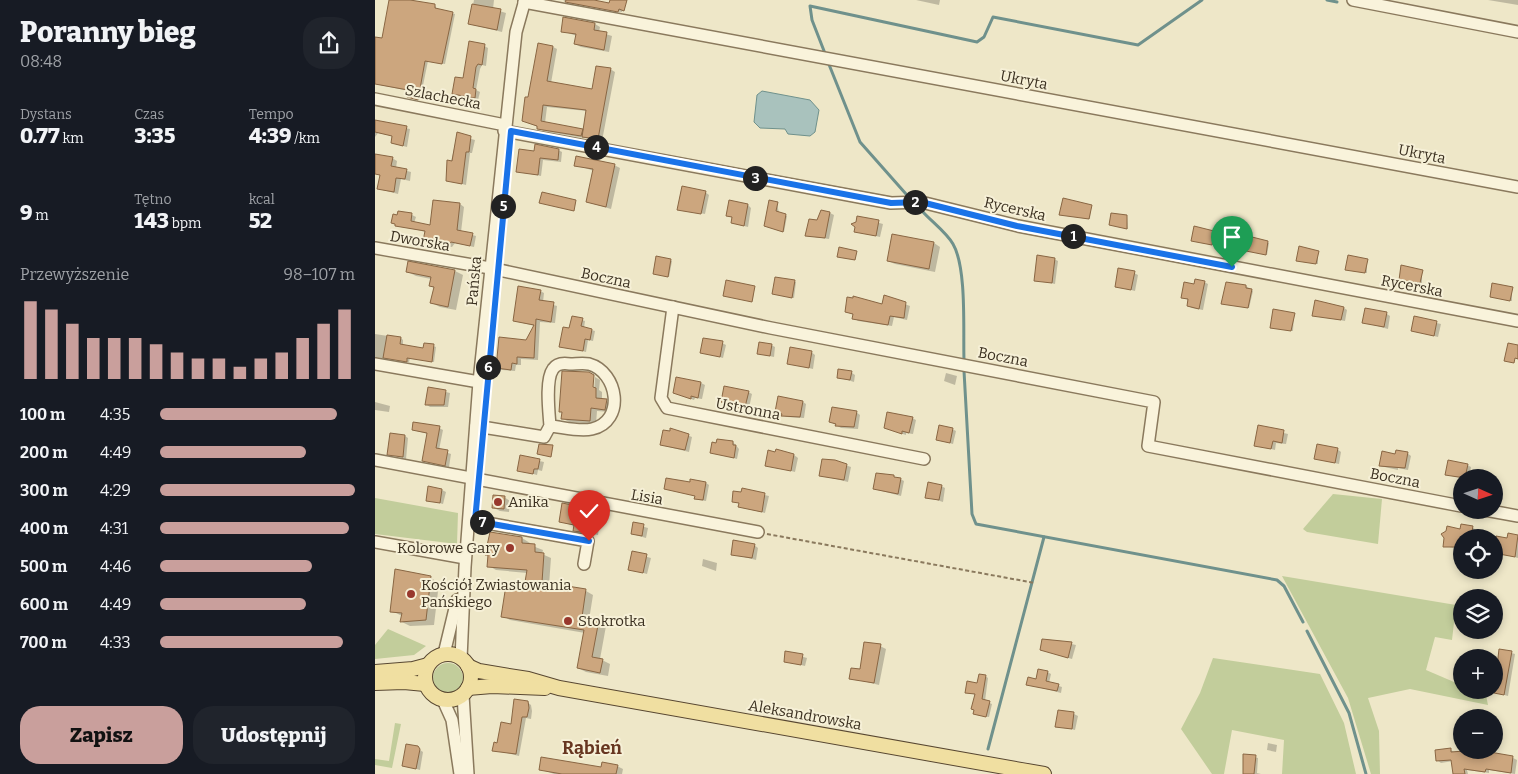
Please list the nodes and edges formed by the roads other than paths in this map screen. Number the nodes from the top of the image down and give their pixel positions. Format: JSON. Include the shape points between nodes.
{"nodes":[{"id":1,"x":1353,"y":0,"type":"edge"},
{"id":2,"x":524,"y":1,"type":"edge"},
{"id":3,"x":1518,"y":32,"type":"edge"},
{"id":4,"x":375,"y":99,"type":"edge"},
{"id":5,"x":505,"y":128,"type":"junction"},
{"id":6,"x":1518,"y":187,"type":"edge"},
{"id":7,"x":375,"y":248,"type":"edge"},
{"id":8,"x":490,"y":268,"type":"junction"},
{"id":9,"x":673,"y":308,"type":"junction"},
{"id":10,"x":1518,"y":321,"type":"edge"},
{"id":11,"x":375,"y":364,"type":"edge"},
{"id":12,"x":479,"y":382,"type":"junction"},
{"id":13,"x":476,"y":426,"type":"junction"},
{"id":14,"x":550,"y":426,"type":"junction"},
{"id":15,"x":375,"y":460,"type":"edge"},
{"id":16,"x":924,"y":460,"type":"dead end"},
{"id":17,"x":471,"y":479,"type":"junction"},
{"id":18,"x":1453,"y":504,"type":"edge"},
{"id":19,"x":1503,"y":513,"type":"edge"},
{"id":20,"x":1518,"y":516,"type":"edge"},
{"id":21,"x":470,"y":520,"type":"junction"},
{"id":22,"x":758,"y":532,"type":"road end"},
{"id":23,"x":375,"y":542,"type":"edge"},
{"id":24,"x":465,"y":562,"type":"junction"},
{"id":25,"x":584,"y":564,"type":"dead end"},
{"id":26,"x":444,"y":654,"type":"junction"},
{"id":27,"x":465,"y":662,"type":"junction"},
{"id":28,"x":428,"y":665,"type":"junction"},
{"id":29,"x":375,"y":672,"type":"edge"},
{"id":30,"x":375,"y":683,"type":"edge"},
{"id":31,"x":425,"y":684,"type":"junction"},
{"id":32,"x":559,"y":688,"type":"junction"},
{"id":33,"x":466,"y":692,"type":"junction"},
{"id":34,"x":443,"y":700,"type":"junction"},
{"id":35,"x":460,"y":774,"type":"edge"},
{"id":36,"x":468,"y":774,"type":"edge"},
{"id":37,"x":1044,"y":774,"type":"edge"}],
"edges":[{"from":1,"to":3,"type":"street"},
{"from":2,"to":5,"type":"street","name":"Pańska","via":[[516,32]]},
{"from":2,"to":6,"type":"street","name":"Ukryta"},
{"from":4,"to":5,"type":"street","name":"Szlachecka"},
{"from":5,"to":8,"type":"street","name":"Pańska"},
{"from":5,"to":10,"type":"street","name":"Rycerska","via":[[891,203],[921,202],[1017,226]]},
{"from":7,"to":8,"type":"street","name":"Dworska"},
{"from":8,"to":9,"type":"street","name":"Boczna"},
{"from":8,"to":12,"type":"street","name":"Pańska"},
{"from":9,"to":16,"type":"street","name":"Ustronna","via":[[661,398],[667,408]]},
{"from":9,"to":18,"type":"street","name":"Boczna","via":[[1153,402],[1148,446]]},
{"from":11,"to":12,"type":"street"},
{"from":12,"to":13,"type":"street","name":"Pańska"},
{"from":13,"to":14,"type":"street","via":[[544,437]]},
{"from":13,"to":17,"type":"street","name":"Pańska"},
{"from":14,"to":14,"type":"street","via":[[549,380],[553,369],[560,363],[590,364],[604,374],[613,388],[615,401],[612,416],[603,425],[590,430]]},
{"from":15,"to":17,"type":"street","name":"Lisia"},
{"from":17,"to":21,"type":"street","name":"Pańska"},
{"from":17,"to":22,"type":"street","name":"Lisia"},
{"from":19,"to":20,"type":"street"},
{"from":21,"to":24,"type":"street","name":"Pańska"},
{"from":21,"to":25,"type":"street","via":[[589,541]]},
{"from":23,"to":24,"type":"street"},
{"from":24,"to":26,"type":"street","name":"Pańska"},
{"from":24,"to":27,"type":"street","name":"Pańska"},
{"from":26,"to":27,"type":"main road"},
{"from":26,"to":28,"type":"main road"},
{"from":27,"to":32,"type":"main road","name":"Aleksandrowska","via":[[479,671]]},
{"from":27,"to":33,"type":"main road","via":[[471,676]]},
{"from":28,"to":29,"type":"main road"},
{"from":28,"to":31,"type":"main road","via":[[424,674]]},
{"from":30,"to":31,"type":"main road"},
{"from":31,"to":34,"type":"main road","via":[[431,694]]},
{"from":32,"to":33,"type":"main road","name":"Aleksandrowska","via":[[492,686]]},
{"from":32,"to":37,"type":"main road","name":"Aleksandrowska"},
{"from":33,"to":34,"type":"main road","via":[[456,699]]},
{"from":33,"to":36,"type":"street"},
{"from":34,"to":35,"type":"street","via":[[453,720]]}]}
